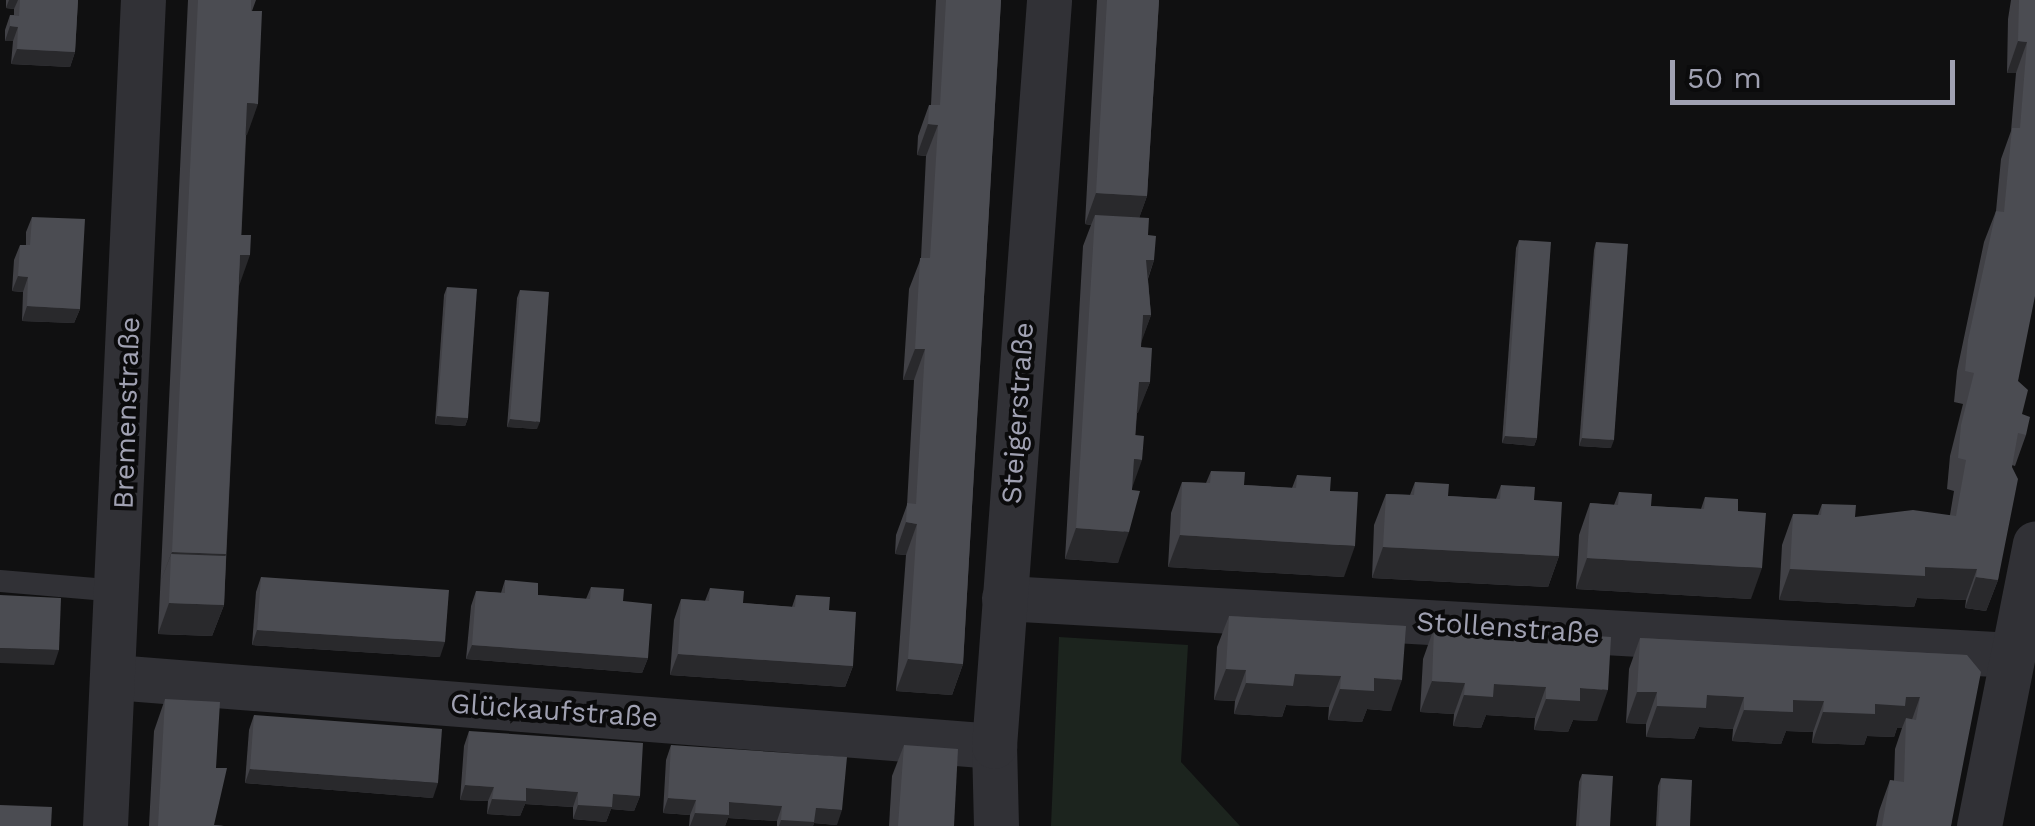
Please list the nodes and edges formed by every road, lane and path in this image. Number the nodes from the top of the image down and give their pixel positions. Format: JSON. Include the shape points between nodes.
{"nodes":[{"id":1,"x":143,"y":0,"type":"edge"},
{"id":2,"x":1049,"y":0,"type":"edge"},
{"id":3,"x":2035,"y":544,"type":"edge"},
{"id":4,"x":0,"y":581,"type":"edge"},
{"id":5,"x":118,"y":591,"type":"junction"},
{"id":6,"x":1004,"y":598,"type":"junction"},
{"id":7,"x":2012,"y":655,"type":"junction"},
{"id":8,"x":114,"y":677,"type":"junction"},
{"id":9,"x":994,"y":746,"type":"junction"},
{"id":10,"x":106,"y":826,"type":"edge"},
{"id":11,"x":996,"y":826,"type":"edge"},
{"id":12,"x":1979,"y":826,"type":"edge"}],
"edges":[{"from":1,"to":5,"type":"street","name":"Bremenstraße"},
{"from":2,"to":6,"type":"street","name":"Steigerstraße"},
{"from":3,"to":7,"type":"street"},
{"from":4,"to":5,"type":"lane"},
{"from":5,"to":8,"type":"street","name":"Bremenstraße"},
{"from":6,"to":7,"type":"street","name":"Stollenstraße"},
{"from":6,"to":9,"type":"street","name":"Steigerstraße"},
{"from":7,"to":12,"type":"street"},
{"from":8,"to":9,"type":"street","name":"Glückaufstraße"},
{"from":8,"to":10,"type":"street","name":"Bremenstraße"},
{"from":9,"to":11,"type":"street","name":"Steigerstraße"}]}
